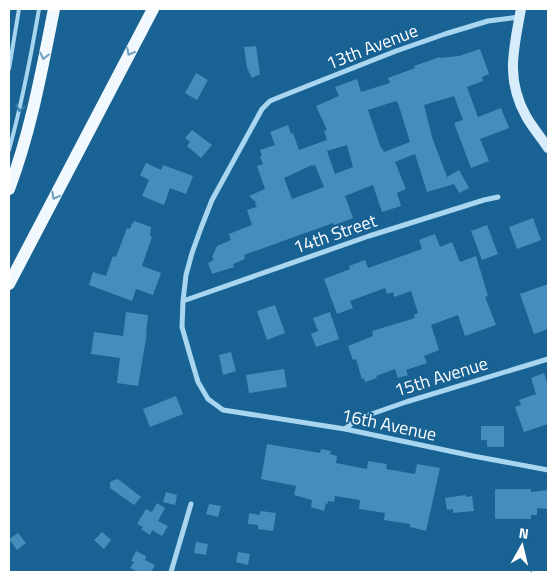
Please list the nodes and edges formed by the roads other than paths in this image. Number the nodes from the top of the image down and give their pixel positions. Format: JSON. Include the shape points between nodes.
{"nodes":[{"id":1,"x":19,"y":9,"type":"edge"},
{"id":2,"x":39,"y":9,"type":"edge"},
{"id":3,"x":54,"y":9,"type":"edge"},
{"id":4,"x":153,"y":9,"type":"edge"},
{"id":5,"x":520,"y":13,"type":"edge"},
{"id":6,"x":9,"y":69,"type":"edge"},
{"id":7,"x":548,"y":148,"type":"edge"},
{"id":8,"x":9,"y":150,"type":"edge"},
{"id":9,"x":9,"y":189,"type":"edge"},
{"id":10,"x":498,"y":197,"type":"dead end"},
{"id":11,"x":9,"y":284,"type":"edge"},
{"id":12,"x":183,"y":301,"type":"junction"},
{"id":13,"x":548,"y":359,"type":"edge"},
{"id":14,"x":223,"y":410,"type":"joint"},
{"id":15,"x":346,"y":429,"type":"junction"},
{"id":16,"x":548,"y":470,"type":"edge"},
{"id":17,"x":191,"y":504,"type":"dead end"},
{"id":18,"x":171,"y":572,"type":"edge"}],
"edges":[{"from":1,"to":6,"type":"lane"},
{"from":2,"to":8,"type":"lane","one_way":true,"via":[[26,83]]},
{"from":3,"to":9,"type":"main road","one_way":true,"via":[[30,120]]},
{"from":4,"to":11,"type":"main road","one_way":true},
{"from":5,"to":7,"type":"street","via":[[512,61],[515,86],[526,116]]},
{"from":5,"to":12,"type":"street","name":"13th Avenue","via":[[396,51],[270,101],[262,109],[212,200],[192,252]]},
{"from":10,"to":12,"type":"street","name":"14th Street","via":[[369,236]]},
{"from":12,"to":14,"type":"street","name":"13th Avenue","via":[[182,327],[198,382],[208,399]]},
{"from":13,"to":15,"type":"street","name":"15th Avenue","via":[[406,402],[357,419]]},
{"from":14,"to":15,"type":"street","name":"16th Avenue"},
{"from":15,"to":16,"type":"street","name":"16th Avenue"},
{"from":17,"to":18,"type":"street"}]}
